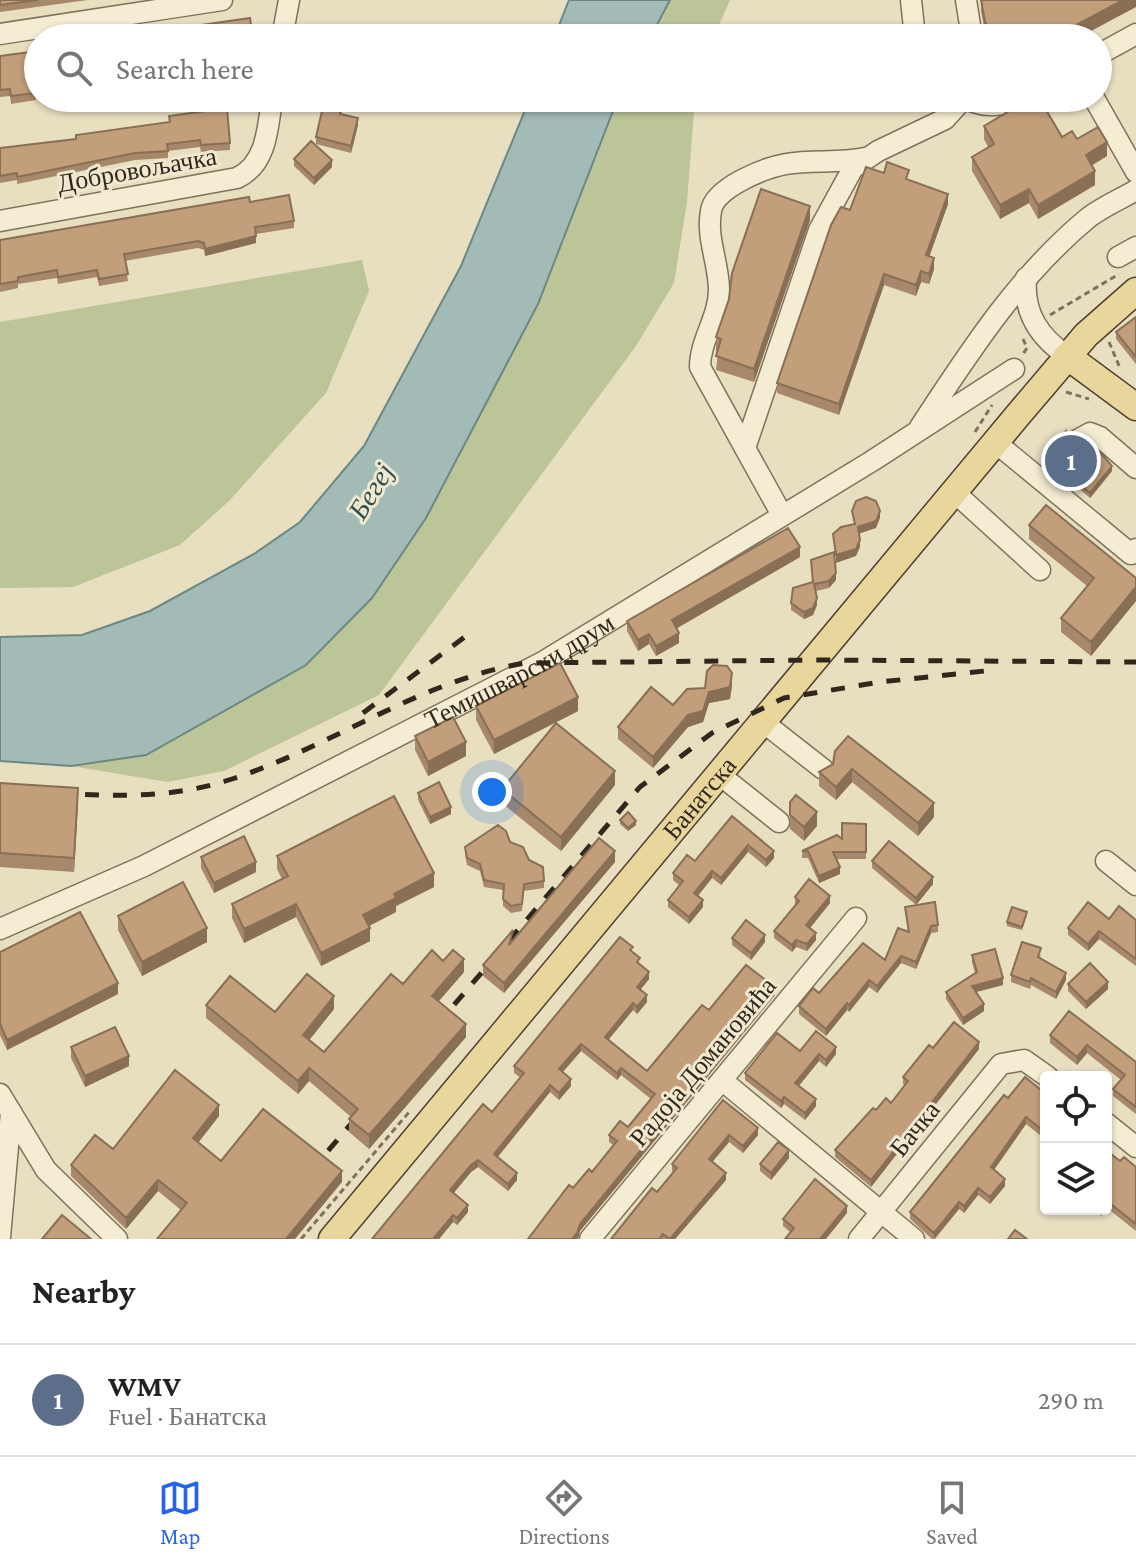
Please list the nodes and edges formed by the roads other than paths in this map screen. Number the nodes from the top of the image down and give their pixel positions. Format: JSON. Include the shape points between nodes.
{"nodes":[{"id":1,"x":222,"y":0,"type":"edge"},
{"id":2,"x":289,"y":0,"type":"edge"},
{"id":3,"x":911,"y":0,"type":"edge"},
{"id":4,"x":966,"y":0,"type":"edge"},
{"id":5,"x":65,"y":24,"type":"edge"},
{"id":6,"x":285,"y":24,"type":"edge"},
{"id":7,"x":917,"y":24,"type":"edge"},
{"id":8,"x":970,"y":24,"type":"edge"},
{"id":9,"x":24,"y":30,"type":"edge"},
{"id":10,"x":0,"y":34,"type":"edge"},
{"id":11,"x":1136,"y":34,"type":"edge"},
{"id":12,"x":1112,"y":47,"type":"edge"},
{"id":13,"x":270,"y":112,"type":"edge"},
{"id":14,"x":951,"y":112,"type":"edge"},
{"id":15,"x":1102,"y":112,"type":"edge"},
{"id":16,"x":865,"y":158,"type":"junction"},
{"id":17,"x":1136,"y":172,"type":"edge"},
{"id":18,"x":1136,"y":190,"type":"edge"},
{"id":19,"x":0,"y":221,"type":"edge"},
{"id":20,"x":1026,"y":278,"type":"junction"},
{"id":21,"x":1136,"y":291,"type":"edge"},
{"id":22,"x":1067,"y":356,"type":"junction"},
{"id":23,"x":1014,"y":369,"type":"dead end"},
{"id":24,"x":1136,"y":407,"type":"edge"},
{"id":25,"x":916,"y":434,"type":"junction"},
{"id":26,"x":1079,"y":439,"type":"dead end"},
{"id":27,"x":995,"y":442,"type":"junction"},
{"id":28,"x":745,"y":448,"type":"junction"},
{"id":29,"x":1136,"y":468,"type":"edge"},
{"id":30,"x":953,"y":491,"type":"junction"},
{"id":31,"x":782,"y":515,"type":"junction"},
{"id":32,"x":1136,"y":549,"type":"edge"},
{"id":33,"x":1040,"y":570,"type":"dead end"},
{"id":34,"x":763,"y":722,"type":"junction"},
{"id":35,"x":823,"y":769,"type":"edge"},
{"id":36,"x":720,"y":775,"type":"junction"},
{"id":37,"x":779,"y":822,"type":"dead end"},
{"id":38,"x":1106,"y":861,"type":"dead end"},
{"id":39,"x":1136,"y":885,"type":"edge"},
{"id":40,"x":856,"y":918,"type":"dead end"},
{"id":41,"x":0,"y":929,"type":"edge"},
{"id":42,"x":1040,"y":1071,"type":"edge"},
{"id":43,"x":723,"y":1081,"type":"junction"},
{"id":44,"x":0,"y":1094,"type":"edge"},
{"id":45,"x":11,"y":1112,"type":"junction"},
{"id":46,"x":1112,"y":1128,"type":"edge"},
{"id":47,"x":1136,"y":1147,"type":"edge"},
{"id":48,"x":880,"y":1213,"type":"junction"},
{"id":49,"x":0,"y":1237,"type":"edge"},
{"id":50,"x":117,"y":1239,"type":"edge"},
{"id":51,"x":332,"y":1239,"type":"edge"},
{"id":52,"x":590,"y":1239,"type":"edge"},
{"id":53,"x":859,"y":1239,"type":"edge"},
{"id":54,"x":914,"y":1239,"type":"edge"}],
"edges":[{"from":1,"to":5,"type":"street"},
{"from":2,"to":6,"type":"street"},
{"from":3,"to":7,"type":"street"},
{"from":4,"to":8,"type":"street"},
{"from":9,"to":10,"type":"street"},
{"from":11,"to":12,"type":"street"},
{"from":13,"to":19,"type":"street","name":"Добровољачка","via":[[254,167],[237,178]]},
{"from":14,"to":16,"type":"street"},
{"from":15,"to":17,"type":"street"},
{"from":16,"to":28,"type":"street","via":[[853,168],[819,230]]},
{"from":16,"to":28,"type":"street","via":[[785,164],[713,201],[710,239],[719,301],[700,367]]},
{"from":18,"to":20,"type":"street","via":[[1090,216]]},
{"from":20,"to":22,"type":"street","via":[[1029,315]]},
{"from":20,"to":25,"type":"street","via":[[988,323]]},
{"from":21,"to":22,"type":"main road"},
{"from":22,"to":24,"type":"main road"},
{"from":22,"to":27,"type":"main road","name":"Банатска"},
{"from":23,"to":25,"type":"street","name":"Темишварски друм"},
{"from":25,"to":31,"type":"street","name":"Темишварски друм"},
{"from":26,"to":29,"type":"street","via":[[1090,433],[1100,437]]},
{"from":27,"to":30,"type":"main road","name":"Банатска"},
{"from":27,"to":32,"type":"street","via":[[1047,478],[1131,554]]},
{"from":28,"to":31,"type":"street"},
{"from":30,"to":33,"type":"street"},
{"from":30,"to":34,"type":"main road","name":"Банатска"},
{"from":31,"to":41,"type":"street","name":"Темишварски друм","via":[[514,678],[144,866]]},
{"from":34,"to":35,"type":"street"},
{"from":34,"to":36,"type":"main road","name":"Банатска"},
{"from":36,"to":37,"type":"street"},
{"from":36,"to":51,"type":"main road","name":"Банатска"},
{"from":38,"to":39,"type":"street"},
{"from":40,"to":43,"type":"street","name":"Радоја Домановића"},
{"from":42,"to":48,"type":"street","name":"Бачка","via":[[1017,1059],[1001,1064]]},
{"from":43,"to":48,"type":"street"},
{"from":43,"to":52,"type":"street","name":"Радоја Домановића"},
{"from":44,"to":45,"type":"street"},
{"from":45,"to":49,"type":"street"},
{"from":45,"to":50,"type":"street","via":[[46,1170]]},
{"from":46,"to":47,"type":"street"},
{"from":48,"to":53,"type":"street","name":"Бачка"},
{"from":48,"to":54,"type":"street"}]}
